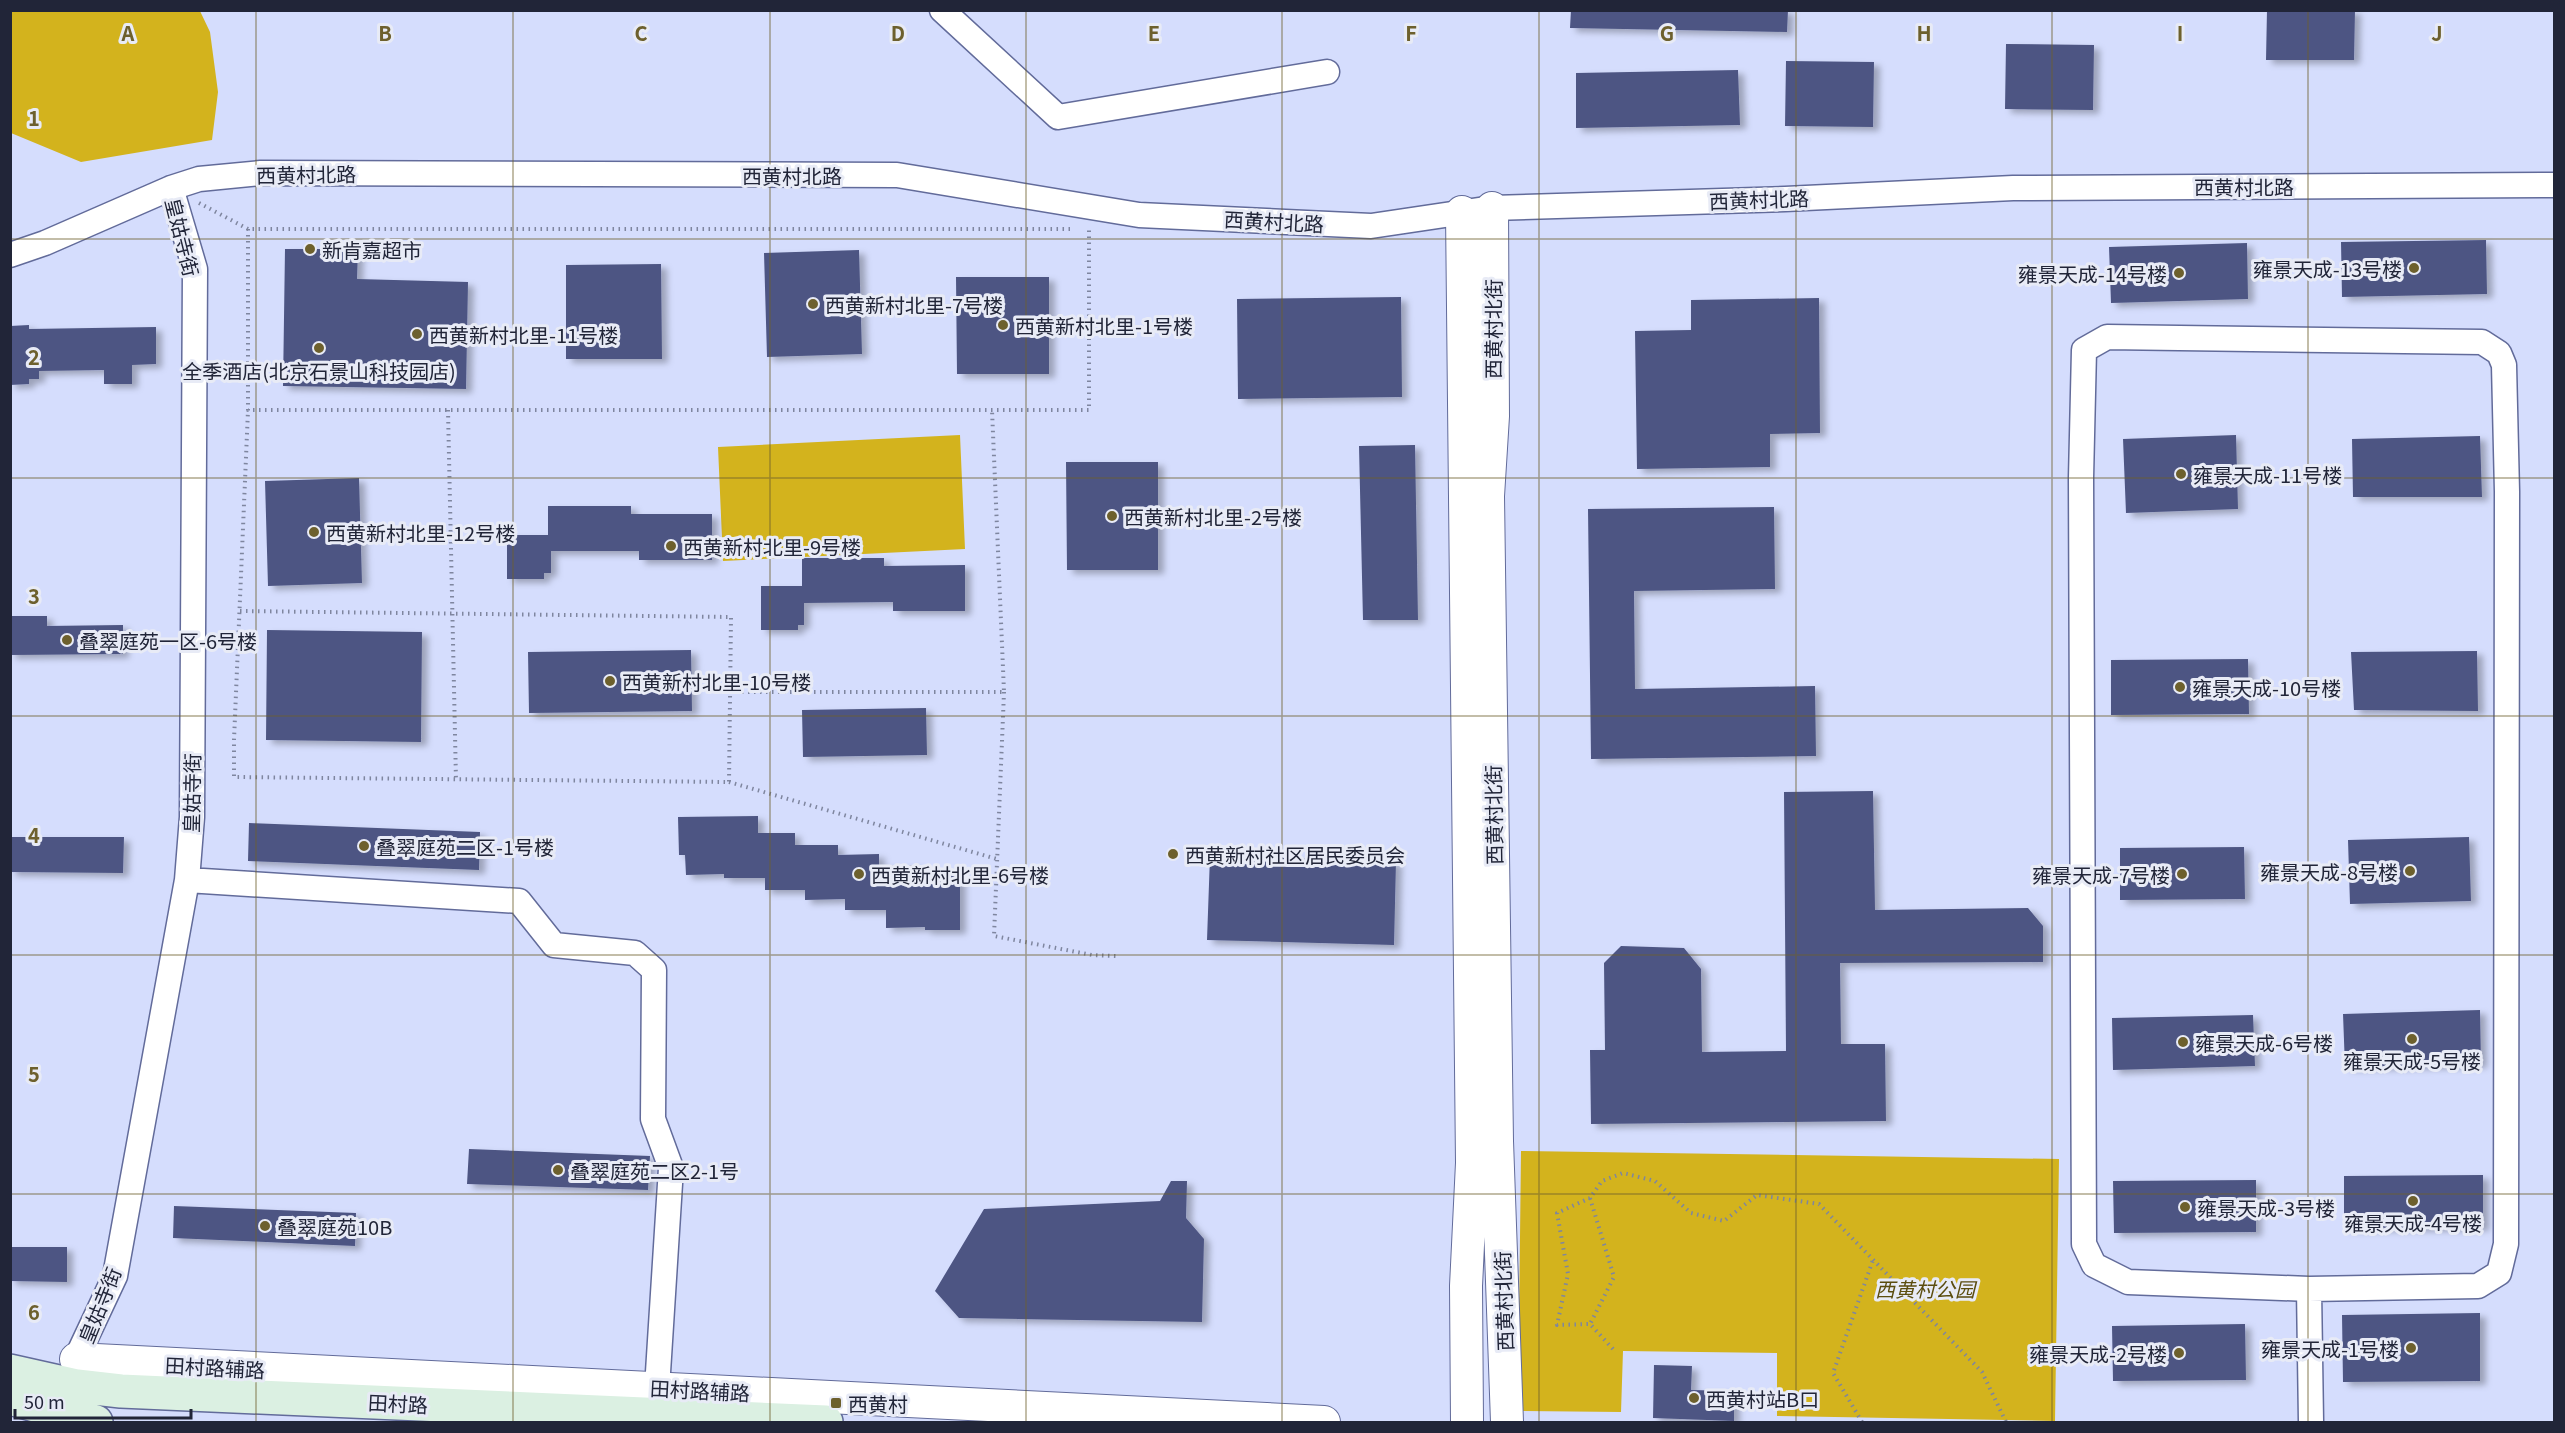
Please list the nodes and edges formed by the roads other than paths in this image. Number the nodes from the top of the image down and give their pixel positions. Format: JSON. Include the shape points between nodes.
{"nodes":[{"id":1,"x":942,"y":10,"type":"edge"},
{"id":2,"x":1327,"y":72,"type":"dead end"},
{"id":3,"x":2554,"y":185,"type":"edge"},
{"id":4,"x":171,"y":188,"type":"junction"},
{"id":5,"x":1477,"y":210,"type":"junction"},
{"id":6,"x":10,"y":255,"type":"edge"},
{"id":7,"x":187,"y":880,"type":"junction"},
{"id":8,"x":2309,"y":1289,"type":"junction"},
{"id":9,"x":10,"y":1371,"type":"edge"},
{"id":10,"x":657,"y":1388,"type":"junction"},
{"id":11,"x":539,"y":1397,"type":"junction"},
{"id":12,"x":10,"y":1398,"type":"edge"},
{"id":13,"x":75,"y":1404,"type":"edge"},
{"id":14,"x":96,"y":1422,"type":"edge"},
{"id":15,"x":826,"y":1422,"type":"edge"},
{"id":16,"x":1324,"y":1422,"type":"edge"},
{"id":17,"x":1467,"y":1422,"type":"edge"},
{"id":18,"x":1507,"y":1422,"type":"edge"},
{"id":19,"x":2311,"y":1422,"type":"edge"}],
"edges":[{"from":1,"to":2,"type":"street","via":[[1058,117]]},
{"from":3,"to":5,"type":"street","name":"西黄村北路","via":[[2013,188]]},
{"from":4,"to":5,"type":"street","name":"西黄村北路","via":[[199,179],[261,173],[897,175],[1139,215],[1371,226]]},
{"from":4,"to":6,"type":"street","name":"西黄村北路"},
{"from":4,"to":7,"type":"street","name":"皇姑寺街","via":[[195,269],[192,817]]},
{"from":5,"to":17,"type":"street","name":"西黄村北街"},
{"from":5,"to":18,"type":"street","name":"西黄村北街","via":[[1493,416],[1488,496],[1497,1141]]},
{"from":7,"to":10,"type":"street","via":[[519,901],[554,945],[635,953],[654,970],[653,1119],[671,1168]]},
{"from":7,"to":13,"type":"street","name":"皇姑寺街","via":[[115,1276]]},
{"from":8,"to":8,"type":"street","via":[[2128,1282],[2094,1265],[2084,1244],[2084,350],[2107,338],[2482,342],[2499,353],[2504,365],[2506,1244],[2499,1273],[2478,1286]]},
{"from":8,"to":19,"type":"street"},
{"from":9,"to":13,"type":"main road"},
{"from":10,"to":11,"type":"street","name":"田村路辅路"},
{"from":10,"to":16,"type":"street","name":"田村路辅路"},
{"from":11,"to":13,"type":"main road","name":"田村路","via":[[132,1392]]},
{"from":11,"to":15,"type":"main road","name":"田村路"},
{"from":12,"to":13,"type":"main road","name":"田村路"},
{"from":13,"to":14,"type":"main road","name":"田村路"}]}
